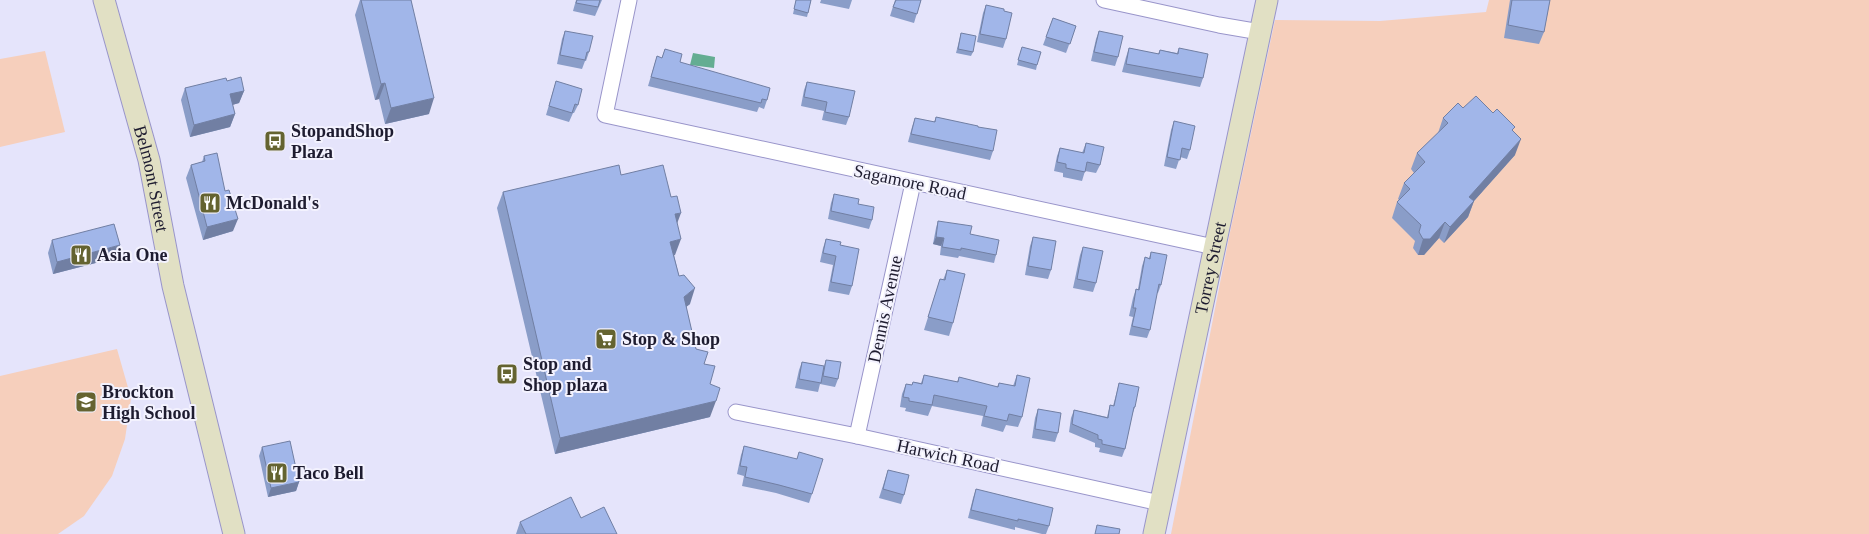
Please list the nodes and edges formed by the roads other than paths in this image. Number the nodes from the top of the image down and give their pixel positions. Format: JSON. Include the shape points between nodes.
{"nodes":[{"id":1,"x":104,"y":0,"type":"edge"},
{"id":2,"x":629,"y":0,"type":"edge"},
{"id":3,"x":1104,"y":0,"type":"edge"},
{"id":4,"x":1267,"y":0,"type":"edge"},
{"id":5,"x":1260,"y":32,"type":"junction"},
{"id":6,"x":913,"y":183,"type":"junction"},
{"id":7,"x":1214,"y":247,"type":"junction"},
{"id":8,"x":736,"y":412,"type":"dead end"},
{"id":9,"x":857,"y":436,"type":"junction"},
{"id":10,"x":1160,"y":503,"type":"junction"},
{"id":11,"x":234,"y":534,"type":"edge"},
{"id":12,"x":1154,"y":534,"type":"edge"}],
"edges":[{"from":1,"to":11,"type":"main road","name":"Belmont Street","via":[[149,160],[173,286]]},
{"from":2,"to":6,"type":"street","name":"Sagamore Road","via":[[605,115]]},
{"from":3,"to":5,"type":"street"},
{"from":4,"to":5,"type":"main road","name":"Torrey Street"},
{"from":5,"to":7,"type":"main road","name":"Torrey Street"},
{"from":6,"to":7,"type":"street","name":"Sagamore Road"},
{"from":6,"to":9,"type":"street","name":"Dennis Avenue"},
{"from":7,"to":10,"type":"main road","name":"Torrey Street"},
{"from":8,"to":9,"type":"street","name":"Harwich Road"},
{"from":9,"to":10,"type":"street","name":"Harwich Road"},
{"from":10,"to":12,"type":"main road","name":"Torrey Street"}]}
